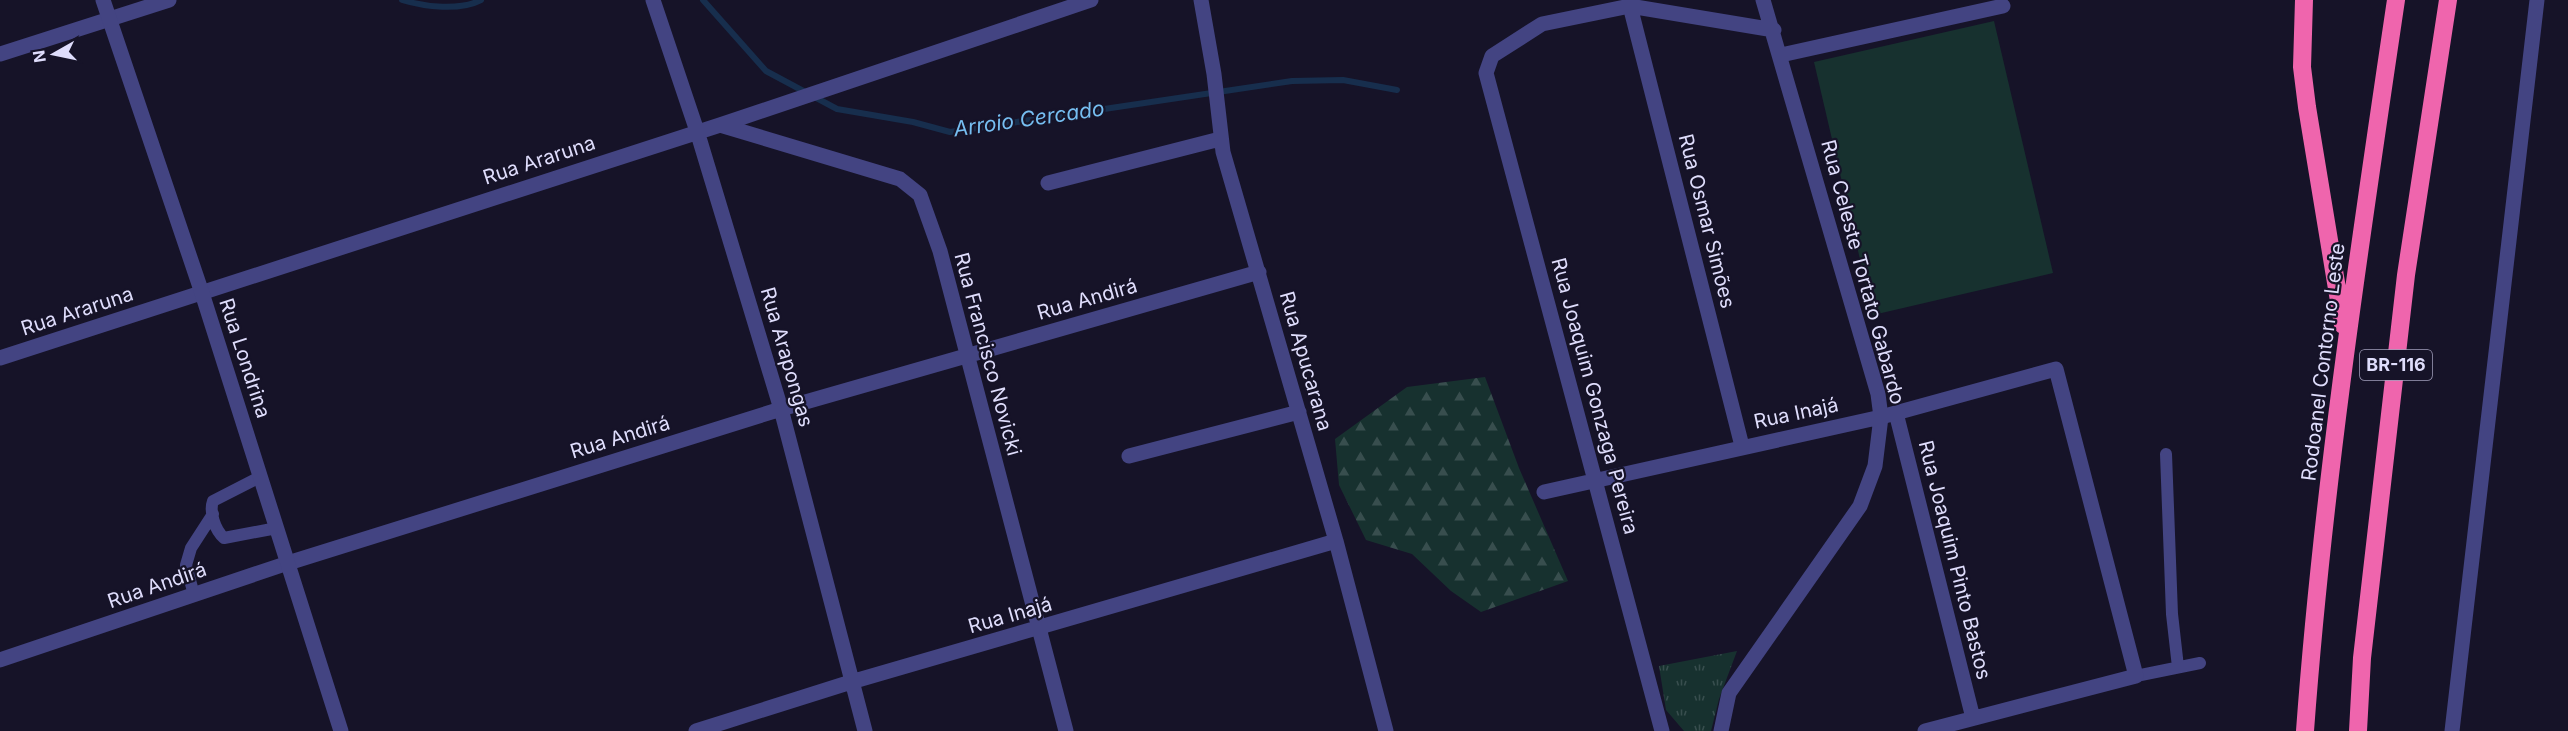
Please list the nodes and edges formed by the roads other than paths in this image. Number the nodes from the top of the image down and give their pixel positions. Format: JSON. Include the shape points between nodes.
{"nodes":[{"id":1,"x":103,"y":0,"type":"edge"},
{"id":2,"x":169,"y":0,"type":"edge"},
{"id":3,"x":653,"y":0,"type":"edge"},
{"id":4,"x":1091,"y":0,"type":"edge"},
{"id":5,"x":1201,"y":0,"type":"edge"},
{"id":6,"x":1763,"y":0,"type":"edge"},
{"id":7,"x":2304,"y":0,"type":"edge"},
{"id":8,"x":2396,"y":0,"type":"edge"},
{"id":9,"x":2448,"y":0,"type":"edge"},
{"id":10,"x":2537,"y":0,"type":"edge"},
{"id":11,"x":1630,"y":6,"type":"junction"},
{"id":12,"x":2003,"y":6,"type":"dead end"},
{"id":13,"x":109,"y":18,"type":"junction"},
{"id":14,"x":1774,"y":30,"type":"junction"},
{"id":15,"x":0,"y":54,"type":"edge"},
{"id":16,"x":1780,"y":55,"type":"junction"},
{"id":17,"x":720,"y":124,"type":"junction"},
{"id":18,"x":697,"y":131,"type":"junction"},
{"id":19,"x":1220,"y":139,"type":"junction"},
{"id":20,"x":1048,"y":183,"type":"dead end"},
{"id":21,"x":1259,"y":272,"type":"junction"},
{"id":22,"x":202,"y":292,"type":"junction"},
{"id":23,"x":2346,"y":344,"type":"junction"},
{"id":24,"x":966,"y":356,"type":"junction"},
{"id":25,"x":0,"y":358,"type":"edge"},
{"id":26,"x":781,"y":409,"type":"junction"},
{"id":27,"x":1299,"y":411,"type":"junction"},
{"id":28,"x":1888,"y":415,"type":"junction"},
{"id":29,"x":1742,"y":446,"type":"junction"},
{"id":30,"x":2166,"y":454,"type":"dead end"},
{"id":31,"x":1129,"y":456,"type":"dead end"},
{"id":32,"x":260,"y":477,"type":"junction"},
{"id":33,"x":1596,"y":479,"type":"junction"},
{"id":34,"x":1544,"y":492,"type":"dead end"},
{"id":35,"x":213,"y":514,"type":"junction"},
{"id":36,"x":277,"y":528,"type":"junction"},
{"id":37,"x":1336,"y":541,"type":"junction"},
{"id":38,"x":288,"y":563,"type":"junction"},
{"id":39,"x":194,"y":595,"type":"junction"},
{"id":40,"x":1038,"y":629,"type":"junction"},
{"id":41,"x":0,"y":660,"type":"edge"},
{"id":42,"x":2200,"y":663,"type":"dead end"},
{"id":43,"x":2178,"y":667,"type":"junction"},
{"id":44,"x":2136,"y":676,"type":"junction"},
{"id":45,"x":851,"y":682,"type":"junction"},
{"id":46,"x":1973,"y":718,"type":"junction"},
{"id":47,"x":341,"y":731,"type":"edge"},
{"id":48,"x":696,"y":731,"type":"edge"},
{"id":49,"x":865,"y":731,"type":"edge"},
{"id":50,"x":1066,"y":731,"type":"edge"},
{"id":51,"x":1386,"y":731,"type":"edge"},
{"id":52,"x":1662,"y":731,"type":"edge"},
{"id":53,"x":1720,"y":731,"type":"edge"},
{"id":54,"x":1924,"y":731,"type":"edge"},
{"id":55,"x":2305,"y":731,"type":"edge"},
{"id":56,"x":2358,"y":731,"type":"edge"},
{"id":57,"x":2452,"y":731,"type":"edge"}],
"edges":[{"from":1,"to":13,"type":"street","name":"Rua Londrina"},
{"from":2,"to":13,"type":"street"},
{"from":3,"to":18,"type":"street","name":"Rua Arapongas"},
{"from":4,"to":17,"type":"street","name":"Rua Araruna"},
{"from":5,"to":19,"type":"street","name":"Rua Apucarana","via":[[1215,74]]},
{"from":6,"to":14,"type":"street","name":"Rua Celeste Tortato Gabardo"},
{"from":7,"to":23,"type":"highway","via":[[2302,67]]},
{"from":8,"to":23,"type":"highway","name":"Rodoanel Contorno Leste","number":"BR-116"},
{"from":9,"to":56,"type":"highway","number":"BR-116","via":[[2406,274],[2362,658]]},
{"from":10,"to":57,"type":"street"},
{"from":11,"to":14,"type":"street"},
{"from":11,"to":29,"type":"street","name":"Rua Osmar Simões"},
{"from":11,"to":33,"type":"street","name":"Rua Joaquim Gonzaga Pereira","via":[[1542,24],[1492,56],[1486,73]]},
{"from":12,"to":16,"type":"street"},
{"from":13,"to":15,"type":"street"},
{"from":13,"to":22,"type":"street","name":"Rua Londrina"},
{"from":14,"to":16,"type":"street","name":"Rua Celeste Tortato Gabardo"},
{"from":16,"to":28,"type":"street","name":"Rua Celeste Tortato Gabardo","via":[[1878,394]]},
{"from":17,"to":18,"type":"street","name":"Rua Araruna"},
{"from":17,"to":24,"type":"street","name":"Rua Francisco Novicki","via":[[900,179],[920,195],[940,251]]},
{"from":18,"to":22,"type":"street","name":"Rua Araruna"},
{"from":18,"to":26,"type":"street","name":"Rua Arapongas"},
{"from":19,"to":20,"type":"street"},
{"from":19,"to":21,"type":"street","name":"Rua Apucarana"},
{"from":21,"to":24,"type":"street","name":"Rua Andirá"},
{"from":21,"to":27,"type":"street","name":"Rua Apucarana"},
{"from":22,"to":25,"type":"street","name":"Rua Araruna"},
{"from":22,"to":32,"type":"street","name":"Rua Londrina"},
{"from":23,"to":55,"type":"highway","name":"Rodoanel Contorno Leste","number":"BR-116","via":[[2311,645]]},
{"from":24,"to":26,"type":"street","name":"Rua Andirá"},
{"from":24,"to":40,"type":"street","name":"Rua Francisco Novicki"},
{"from":26,"to":38,"type":"street","name":"Rua Andirá"},
{"from":26,"to":45,"type":"street","name":"Rua Arapongas"},
{"from":27,"to":31,"type":"street"},
{"from":27,"to":37,"type":"street","name":"Rua Apucarana"},
{"from":28,"to":29,"type":"street","name":"Rua Inajá"},
{"from":28,"to":44,"type":"street","name":"Rua Inajá","via":[[2056,369]]},
{"from":28,"to":46,"type":"street","name":"Rua Joaquim Pinto Bastos"},
{"from":28,"to":53,"type":"street","name":"Rua Celeste Tortato Gabardo","via":[[1860,507],[1729,693]]},
{"from":29,"to":33,"type":"street","name":"Rua Inajá"},
{"from":30,"to":43,"type":"lane","via":[[2172,614]]},
{"from":32,"to":35,"type":"lane","via":[[219,496],[211,506]]},
{"from":32,"to":36,"type":"street","name":"Rua Londrina"},
{"from":33,"to":34,"type":"street","name":"Rua Inajá"},
{"from":33,"to":52,"type":"street","name":"Rua Joaquim Gonzaga Pereira"},
{"from":35,"to":36,"type":"lane","via":[[224,538]]},
{"from":35,"to":39,"type":"lane","via":[[191,548],[186,565]]},
{"from":36,"to":38,"type":"street","name":"Rua Londrina"},
{"from":37,"to":40,"type":"street","name":"Rua Inajá"},
{"from":37,"to":51,"type":"street","name":"Rua Apucarana"},
{"from":38,"to":39,"type":"street","name":"Rua Andirá"},
{"from":38,"to":47,"type":"street","name":"Rua Londrina"},
{"from":39,"to":41,"type":"street","name":"Rua Andirá"},
{"from":40,"to":45,"type":"street","name":"Rua Inajá"},
{"from":40,"to":50,"type":"street","name":"Rua Francisco Novicki"},
{"from":42,"to":43,"type":"lane"},
{"from":43,"to":44,"type":"lane"},
{"from":44,"to":46,"type":"street"},
{"from":45,"to":48,"type":"street","name":"Rua Inajá"},
{"from":45,"to":49,"type":"street","name":"Rua Arapongas"},
{"from":46,"to":54,"type":"street"}]}
